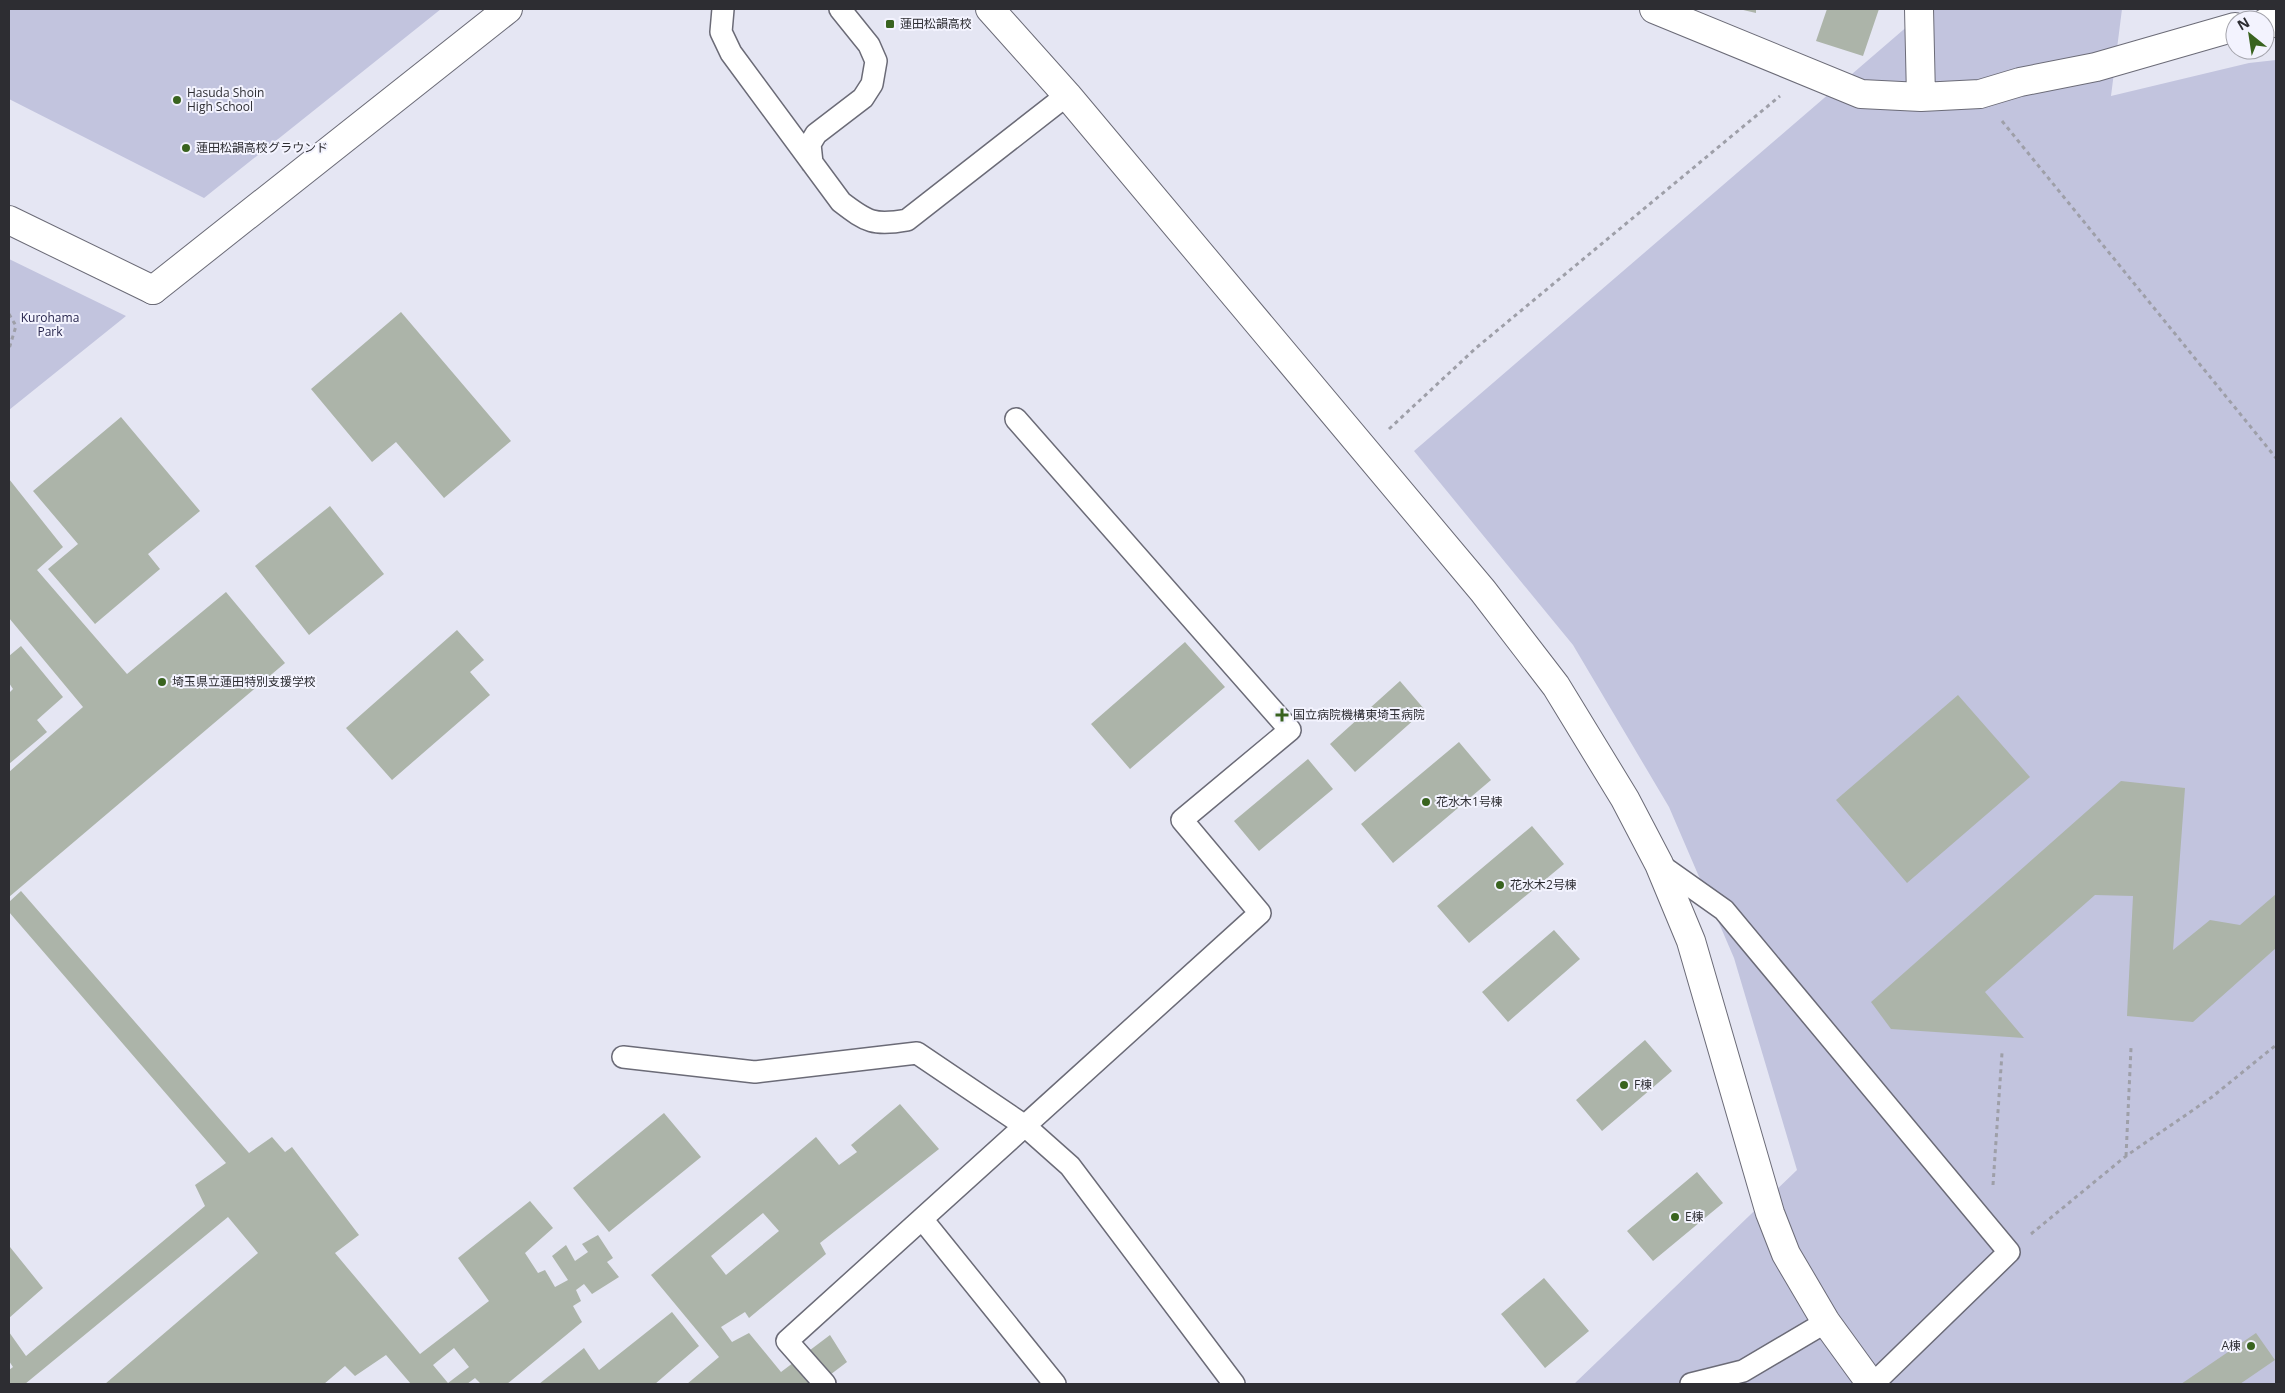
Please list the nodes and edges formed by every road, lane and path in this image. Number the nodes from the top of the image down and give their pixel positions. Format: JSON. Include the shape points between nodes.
{"nodes":[{"id":1,"x":508,"y":9,"type":"edge"},
{"id":2,"x":723,"y":9,"type":"edge"},
{"id":3,"x":840,"y":9,"type":"edge"},
{"id":4,"x":990,"y":9,"type":"edge"},
{"id":5,"x":1654,"y":9,"type":"edge"},
{"id":6,"x":1919,"y":9,"type":"edge"},
{"id":7,"x":2225,"y":30,"type":"edge"},
{"id":8,"x":1810,"y":71,"type":"junction"},
{"id":9,"x":1980,"y":94,"type":"junction"},
{"id":10,"x":1067,"y":95,"type":"junction"},
{"id":11,"x":1921,"y":97,"type":"junction"},
{"id":12,"x":812,"y":162,"type":"junction"},
{"id":13,"x":9,"y":220,"type":"edge"},
{"id":14,"x":9,"y":314,"type":"edge"},
{"id":15,"x":9,"y":349,"type":"edge"},
{"id":16,"x":1016,"y":419,"type":"dead end"},
{"id":17,"x":1364,"y":451,"type":"junction"},
{"id":18,"x":2276,"y":458,"type":"edge"},
{"id":19,"x":1659,"y":864,"type":"junction"},
{"id":20,"x":2276,"y":1045,"type":"edge"},
{"id":21,"x":2131,"y":1048,"type":"dead end"},
{"id":22,"x":2002,"y":1053,"type":"dead end"},
{"id":23,"x":623,"y":1057,"type":"dead end"},
{"id":24,"x":1025,"y":1126,"type":"junction"},
{"id":25,"x":2126,"y":1156,"type":"junction"},
{"id":26,"x":922,"y":1219,"type":"junction"},
{"id":27,"x":1991,"y":1228,"type":"junction"},
{"id":28,"x":2009,"y":1252,"type":"junction"},
{"id":29,"x":1826,"y":1322,"type":"junction"},
{"id":30,"x":825,"y":1384,"type":"edge"},
{"id":31,"x":1055,"y":1384,"type":"edge"},
{"id":32,"x":1234,"y":1384,"type":"edge"},
{"id":33,"x":1691,"y":1384,"type":"edge"},
{"id":34,"x":1872,"y":1384,"type":"edge"}],
"edges":[{"from":1,"to":13,"type":"street","via":[[153,290]]},
{"from":2,"to":12,"type":"lane","via":[[721,32],[731,53]]},
{"from":3,"to":12,"type":"lane","via":[[869,44],[876,61],[872,84],[863,98],[816,134],[810,144]]},
{"from":4,"to":10,"type":"street"},
{"from":5,"to":8,"type":"street"},
{"from":6,"to":11,"type":"street"},
{"from":7,"to":9,"type":"street","via":[[2096,67],[2020,82]]},
{"from":8,"to":11,"type":"street","via":[[1861,94]]},
{"from":8,"to":17,"type":"path","via":[[1476,348]]},
{"from":9,"to":11,"type":"street"},
{"from":9,"to":18,"type":"path"},
{"from":10,"to":12,"type":"lane","via":[[907,220],[884,224],[862,219],[841,202]]},
{"from":10,"to":17,"type":"street"},
{"from":14,"to":15,"type":"path","via":[[16,326]]},
{"from":16,"to":24,"type":"lane","via":[[1290,730],[1182,820],[1260,913]]},
{"from":17,"to":19,"type":"street","via":[[1483,591],[1556,686],[1626,799]]},
{"from":19,"to":27,"type":"lane","via":[[1724,910]]},
{"from":19,"to":29,"type":"street","via":[[1690,941],[1770,1213],[1786,1254]]},
{"from":20,"to":25,"type":"path","via":[[2212,1097]]},
{"from":21,"to":25,"type":"path"},
{"from":22,"to":27,"type":"path"},
{"from":23,"to":24,"type":"lane","via":[[755,1072],[916,1053]]},
{"from":24,"to":26,"type":"lane"},
{"from":24,"to":32,"type":"lane","via":[[1070,1166]]},
{"from":25,"to":28,"type":"path"},
{"from":26,"to":30,"type":"lane","via":[[787,1341]]},
{"from":26,"to":31,"type":"lane"},
{"from":27,"to":28,"type":"lane"},
{"from":28,"to":34,"type":"lane"},
{"from":29,"to":33,"type":"lane","via":[[1743,1370]]},
{"from":29,"to":34,"type":"street"}]}
